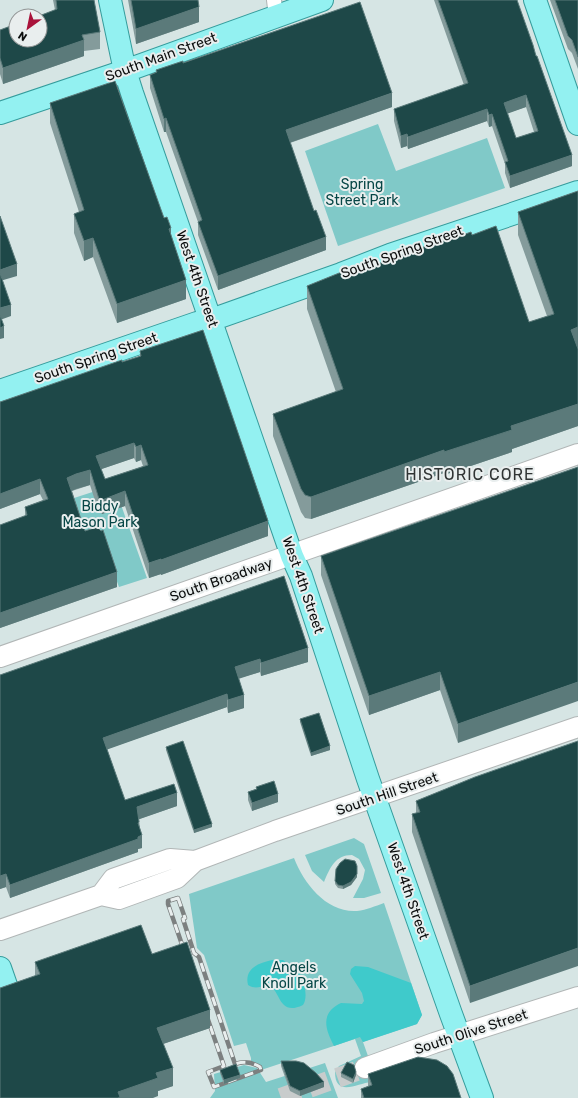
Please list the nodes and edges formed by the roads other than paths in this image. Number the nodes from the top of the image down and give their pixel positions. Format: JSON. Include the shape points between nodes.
{"nodes":[{"id":1,"x":110,"y":0,"type":"edge"},
{"id":2,"x":322,"y":0,"type":"edge"},
{"id":3,"x":535,"y":0,"type":"edge"},
{"id":4,"x":275,"y":8,"type":"edge"},
{"id":5,"x":125,"y":71,"type":"junction"},
{"id":6,"x":0,"y":113,"type":"edge"},
{"id":7,"x":578,"y":124,"type":"edge"},
{"id":8,"x":578,"y":192,"type":"edge"},
{"id":9,"x":211,"y":320,"type":"junction"},
{"id":10,"x":0,"y":391,"type":"edge"},
{"id":11,"x":578,"y":454,"type":"edge"},
{"id":12,"x":292,"y":556,"type":"junction"},
{"id":13,"x":0,"y":657,"type":"edge"},
{"id":14,"x":578,"y":727,"type":"edge"},
{"id":15,"x":376,"y":798,"type":"junction"},
{"id":16,"x":0,"y":930,"type":"edge"},
{"id":17,"x":0,"y":968,"type":"edge"},
{"id":18,"x":8,"y":991,"type":"edge"},
{"id":19,"x":578,"y":996,"type":"edge"},
{"id":20,"x":459,"y":1036,"type":"junction"},
{"id":21,"x":365,"y":1068,"type":"tunnel mouth"},
{"id":22,"x":482,"y":1098,"type":"edge"}],
"edges":[{"from":1,"to":5,"type":"main road","name":"West 4th Street"},
{"from":2,"to":4,"type":"main road","name":"South Main Street"},
{"from":3,"to":7,"type":"main road"},
{"from":4,"to":5,"type":"main road","name":"South Main Street"},
{"from":5,"to":6,"type":"main road","name":"South Main Street"},
{"from":5,"to":9,"type":"main road","name":"West 4th Street"},
{"from":8,"to":9,"type":"main road","name":"South Spring Street","via":[[390,255]]},
{"from":9,"to":10,"type":"main road","name":"South Spring Street"},
{"from":9,"to":12,"type":"main road","name":"West 4th Street"},
{"from":11,"to":12,"type":"main road","name":"South Broadway"},
{"from":12,"to":13,"type":"main road","name":"South Broadway"},
{"from":12,"to":15,"type":"main road","name":"West 4th Street"},
{"from":14,"to":15,"type":"main road","name":"South Hill Street"},
{"from":15,"to":16,"type":"main road","name":"South Hill Street","via":[[275,831],[195,861],[176,878],[119,899],[101,895]]},
{"from":15,"to":20,"type":"main road","name":"West 4th Street"},
{"from":17,"to":18,"type":"main road"},
{"from":19,"to":20,"type":"main road","name":"South Olive Street"},
{"from":20,"to":21,"type":"main road","name":"South Olive Street"},
{"from":20,"to":22,"type":"main road","name":"West 4th Street"}]}
